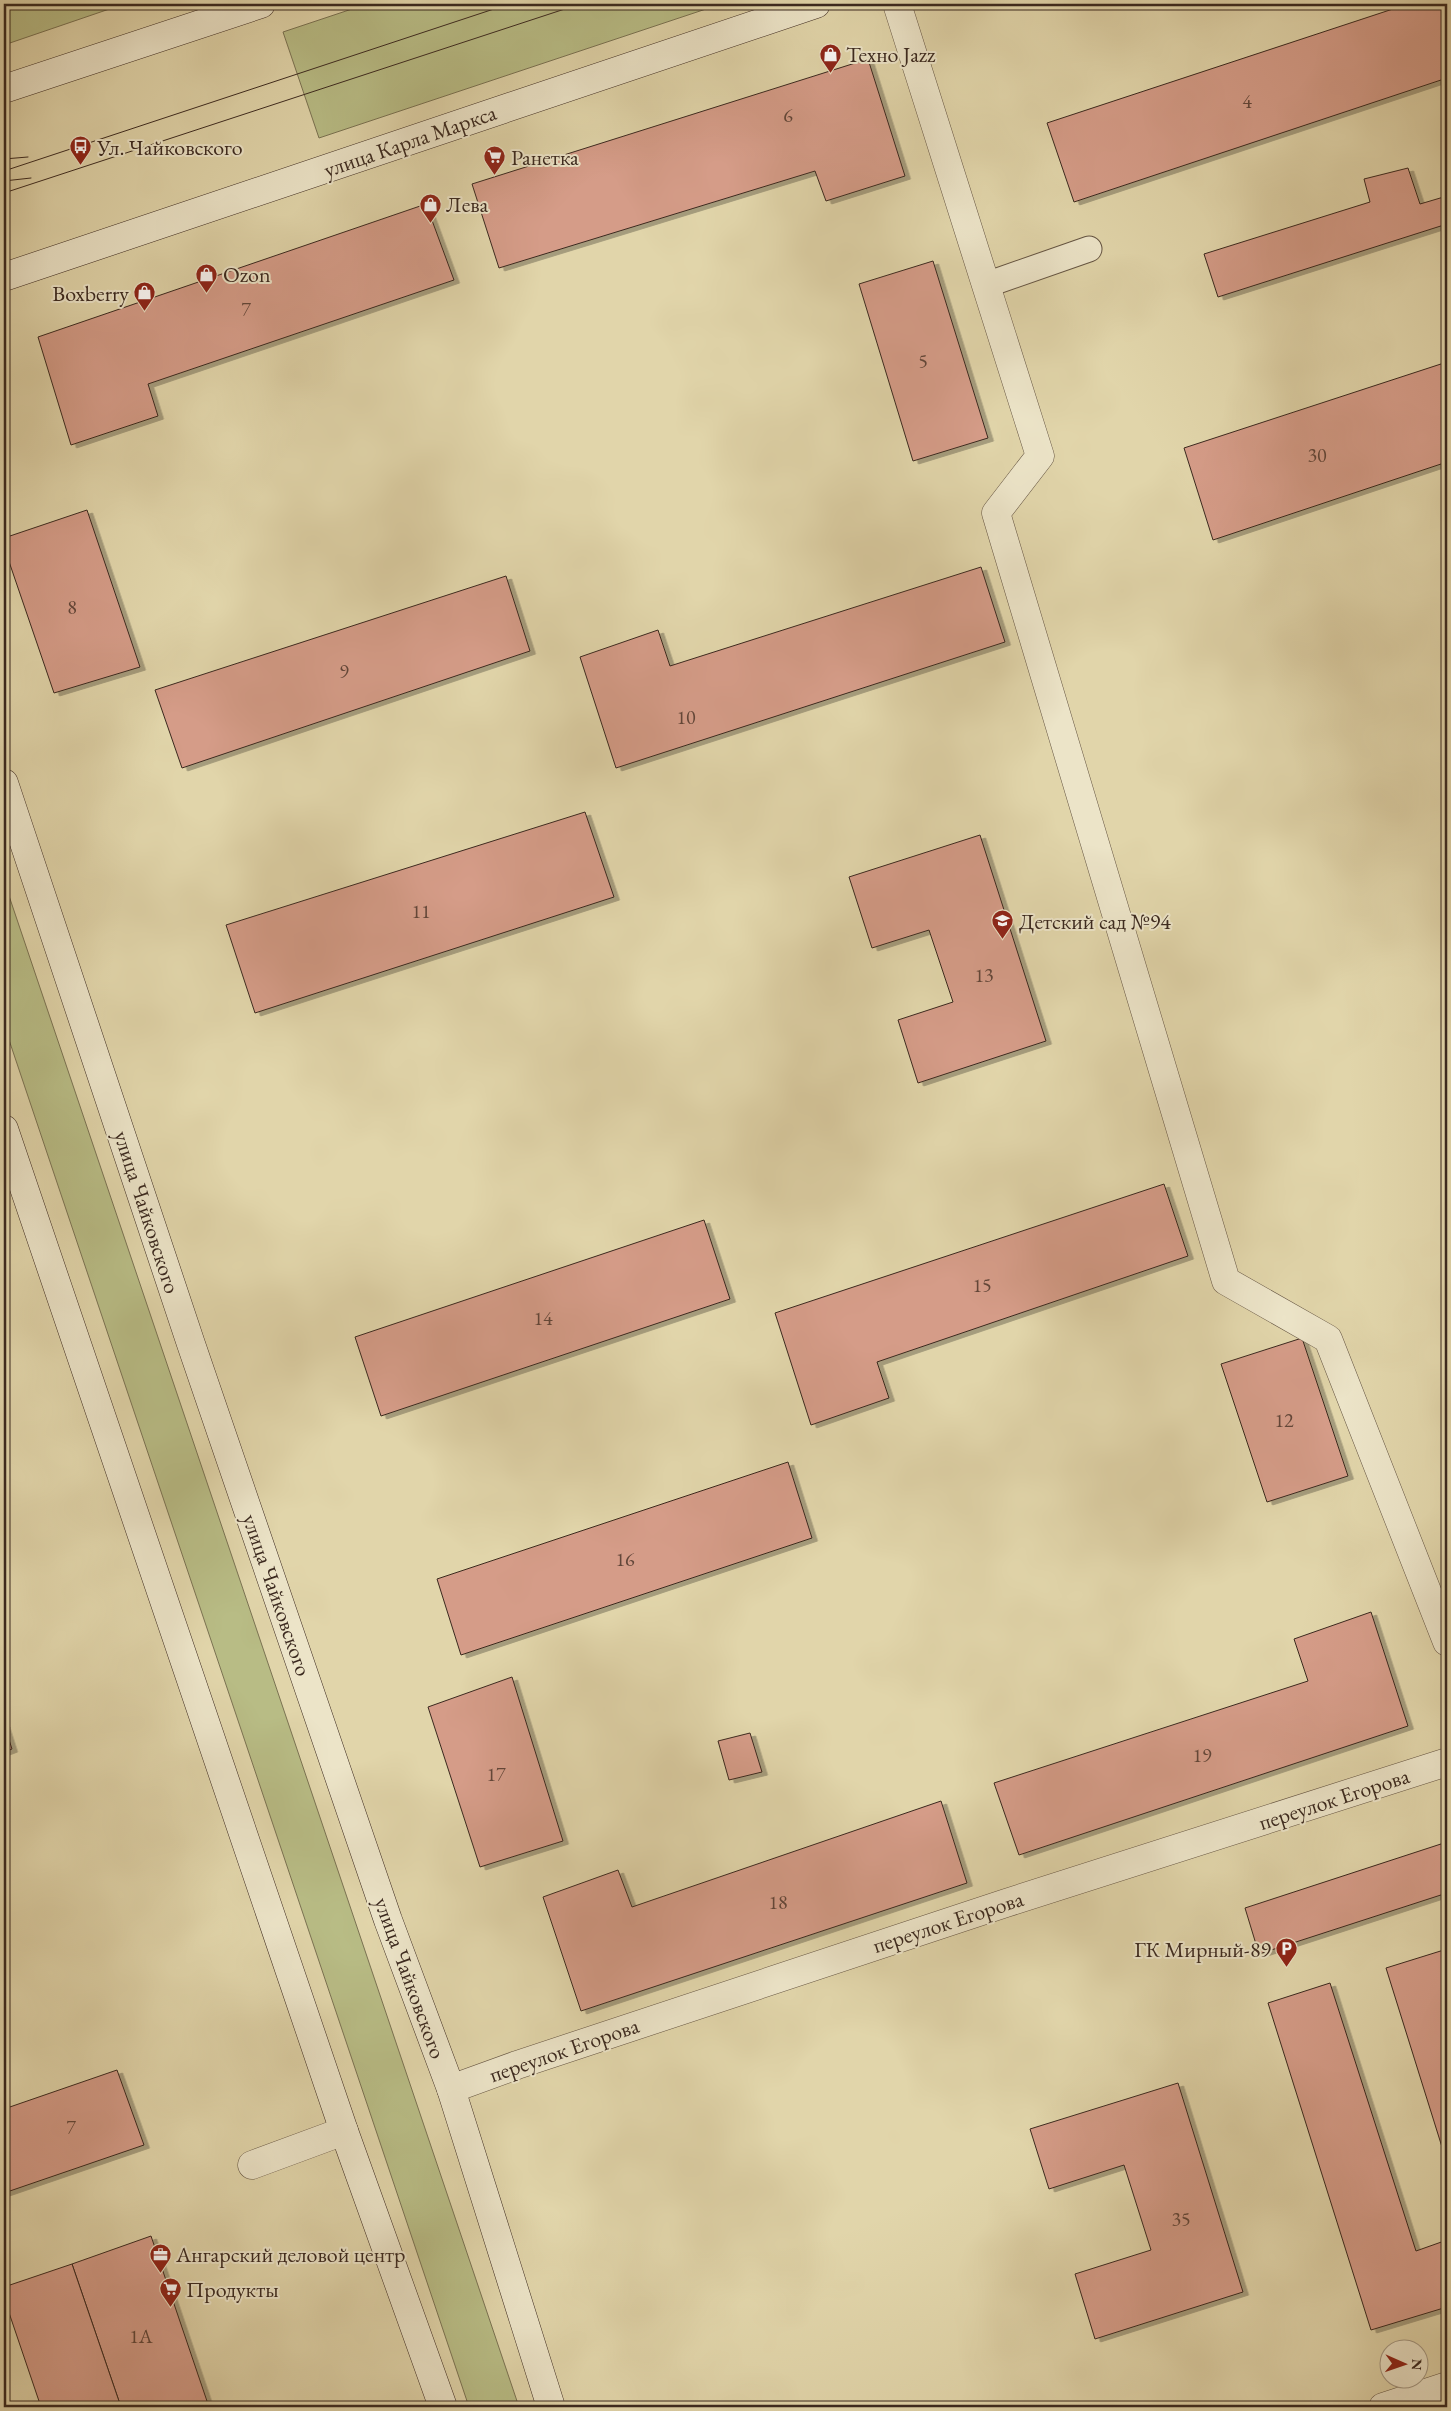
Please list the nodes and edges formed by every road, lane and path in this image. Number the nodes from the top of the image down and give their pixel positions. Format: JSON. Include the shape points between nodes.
{"nodes":[{"id":1,"x":261,"y":4,"type":"edge"},
{"id":2,"x":816,"y":4,"type":"edge"},
{"id":3,"x":897,"y":4,"type":"edge"},
{"id":4,"x":4,"y":89,"type":"edge"},
{"id":5,"x":1089,"y":249,"type":"dead end"},
{"id":6,"x":4,"y":277,"type":"edge"},
{"id":7,"x":986,"y":285,"type":"junction"},
{"id":8,"x":4,"y":783,"type":"edge"},
{"id":9,"x":4,"y":1128,"type":"edge"},
{"id":10,"x":1447,"y":1642,"type":"edge"},
{"id":11,"x":1447,"y":1762,"type":"edge"},
{"id":12,"x":451,"y":2089,"type":"junction"},
{"id":13,"x":344,"y":2131,"type":"junction"},
{"id":14,"x":252,"y":2165,"type":"dead end"},
{"id":15,"x":1447,"y":2386,"type":"edge"},
{"id":16,"x":443,"y":2407,"type":"edge"},
{"id":17,"x":551,"y":2407,"type":"edge"},
{"id":18,"x":1383,"y":2407,"type":"edge"}],
"edges":[{"from":1,"to":4,"type":"main road"},
{"from":2,"to":6,"type":"main road","name":"улица Карла Маркса"},
{"from":3,"to":7,"type":"main road"},
{"from":5,"to":7,"type":"lane"},
{"from":7,"to":10,"type":"main road","via":[[1040,456],[996,512],[1226,1280],[1328,1339]]},
{"from":8,"to":12,"type":"main road","name":"улица Чайковского","via":[[210,1401],[388,1920]]},
{"from":9,"to":13,"type":"main road"},
{"from":11,"to":12,"type":"main road","name":"переулок Егорова","via":[[1006,1903]]},
{"from":12,"to":17,"type":"main road","name":"улица Чайковского"},
{"from":13,"to":14,"type":"main road"},
{"from":13,"to":16,"type":"main road"},
{"from":15,"to":18,"type":"main road"}]}
